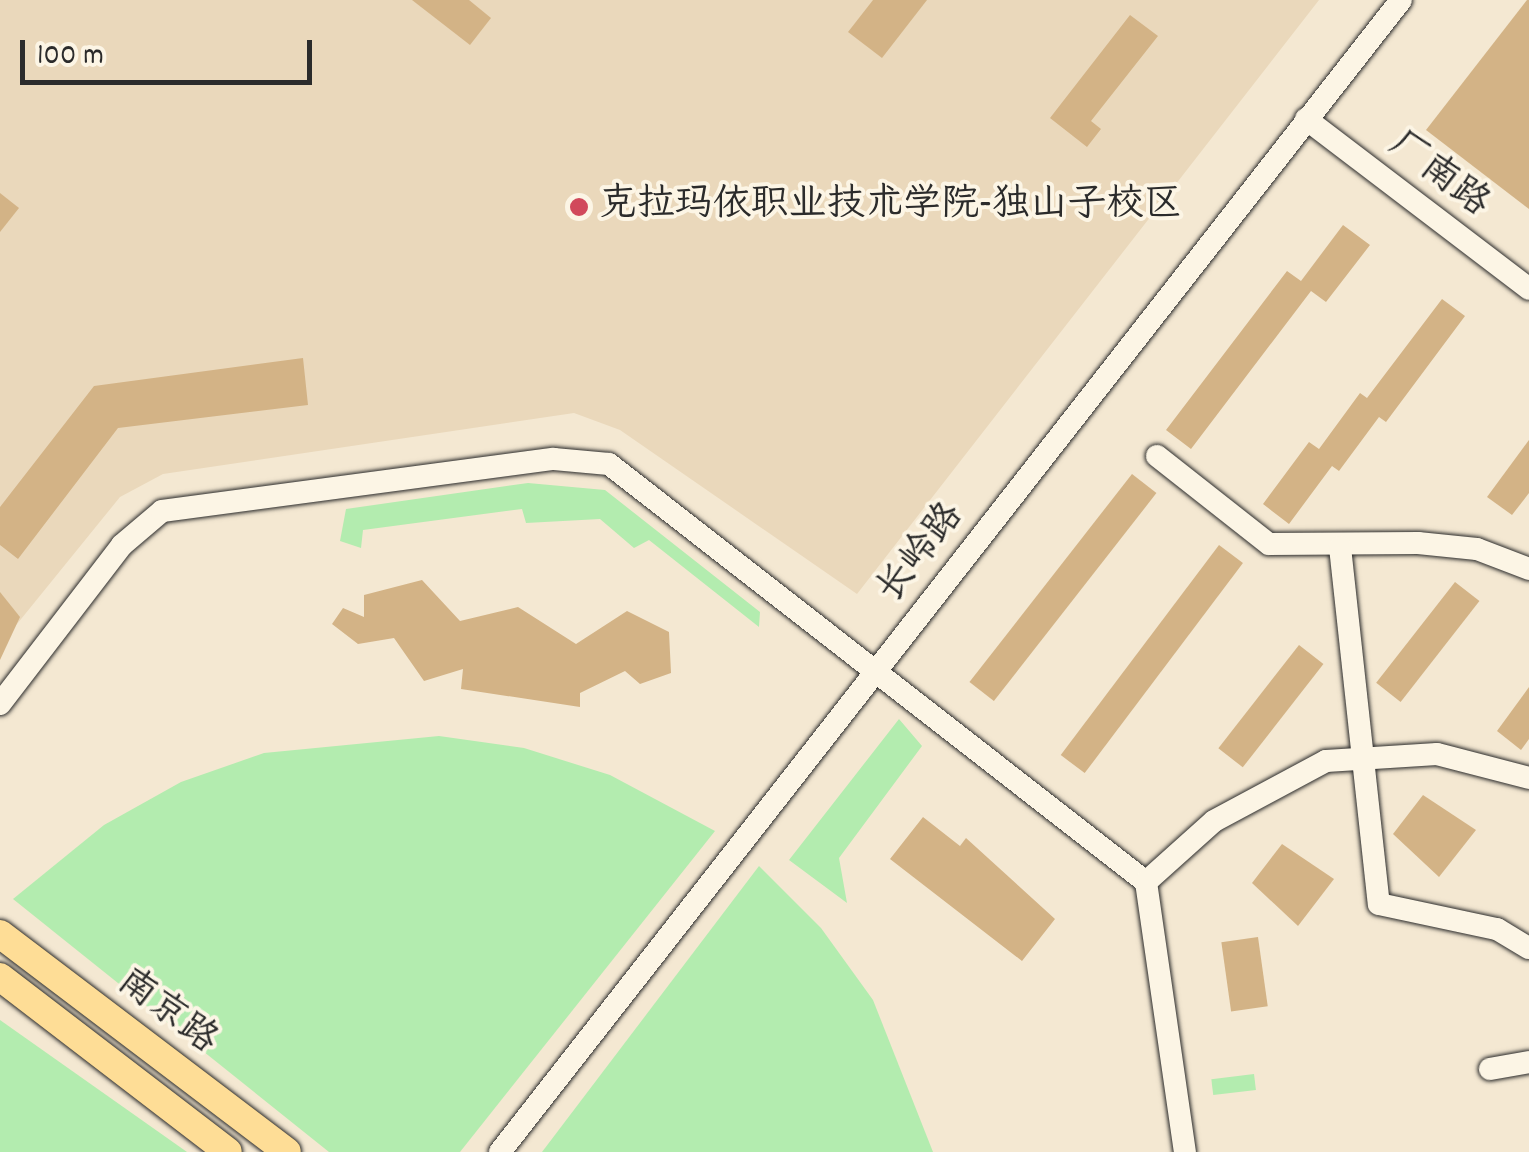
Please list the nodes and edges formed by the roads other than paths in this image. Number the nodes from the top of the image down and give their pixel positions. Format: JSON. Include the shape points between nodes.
{"nodes":[{"id":1,"x":1401,"y":0,"type":"edge"},
{"id":2,"x":1306,"y":120,"type":"junction"},
{"id":3,"x":1529,"y":289,"type":"edge"},
{"id":4,"x":1157,"y":456,"type":"dead end"},
{"id":5,"x":1340,"y":547,"type":"junction"},
{"id":6,"x":1529,"y":569,"type":"edge"},
{"id":7,"x":878,"y":668,"type":"junction"},
{"id":8,"x":0,"y":704,"type":"edge"},
{"id":9,"x":1359,"y":755,"type":"junction"},
{"id":10,"x":1529,"y":778,"type":"edge"},
{"id":11,"x":1146,"y":882,"type":"junction"},
{"id":12,"x":0,"y":934,"type":"edge"},
{"id":13,"x":1529,"y":948,"type":"edge"},
{"id":14,"x":0,"y":977,"type":"edge"},
{"id":15,"x":1529,"y":1062,"type":"edge"},
{"id":16,"x":1490,"y":1069,"type":"dead end"},
{"id":17,"x":228,"y":1152,"type":"edge"},
{"id":18,"x":287,"y":1152,"type":"edge"},
{"id":19,"x":500,"y":1152,"type":"edge"},
{"id":20,"x":1185,"y":1152,"type":"edge"}],
"edges":[{"from":1,"to":2,"type":"street","name":"长岭路"},
{"from":2,"to":3,"type":"street","name":"厂南路"},
{"from":2,"to":7,"type":"street","name":"长岭路"},
{"from":4,"to":5,"type":"street","via":[[1268,544]]},
{"from":5,"to":6,"type":"street","via":[[1477,549]]},
{"from":5,"to":9,"type":"street"},
{"from":7,"to":8,"type":"street","via":[[609,464],[554,459],[162,511],[122,545]]},
{"from":7,"to":11,"type":"street"},
{"from":7,"to":19,"type":"street","name":"长岭路"},
{"from":9,"to":10,"type":"street","via":[[1437,754]]},
{"from":9,"to":11,"type":"street","via":[[1267,788]]},
{"from":9,"to":13,"type":"street","via":[[1379,904],[1497,929]]},
{"from":11,"to":20,"type":"street"},
{"from":12,"to":18,"type":"main road","name":"南京路"},
{"from":14,"to":17,"type":"main road","name":"南京路"},
{"from":15,"to":16,"type":"street"}]}
